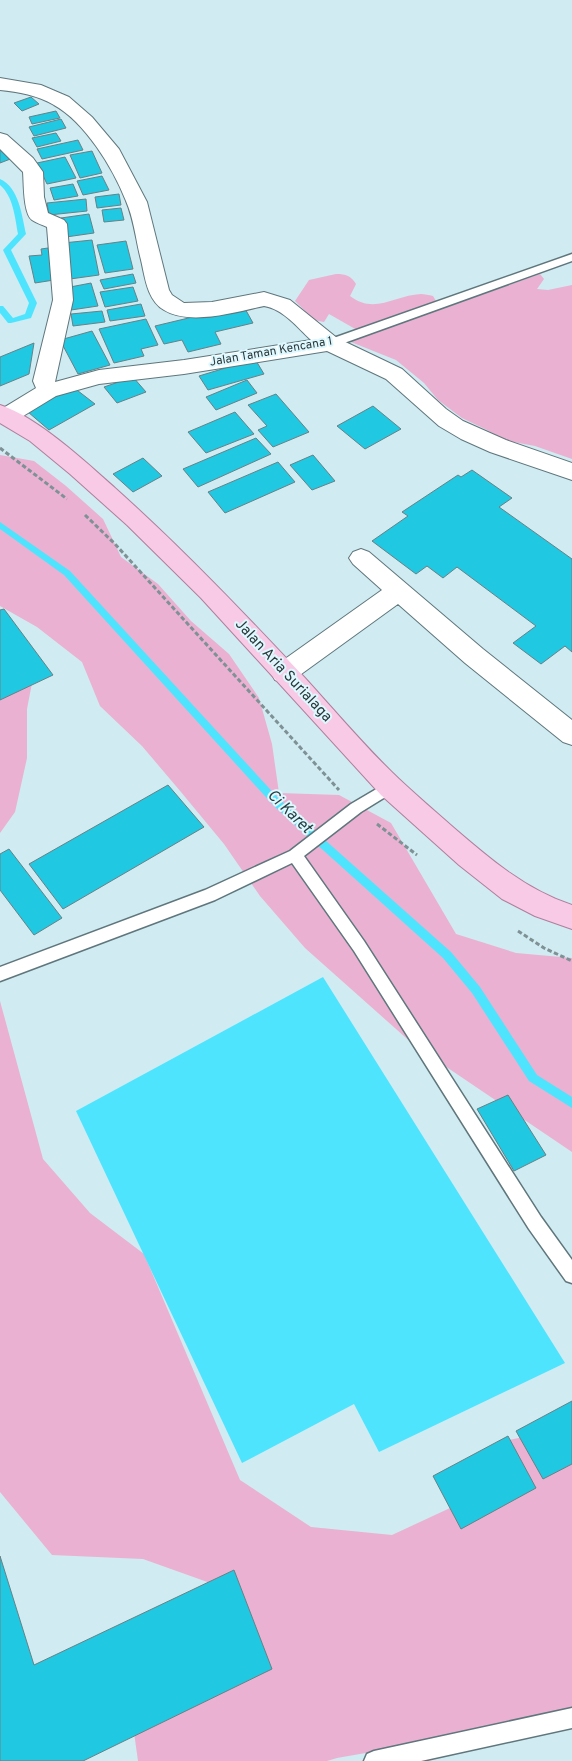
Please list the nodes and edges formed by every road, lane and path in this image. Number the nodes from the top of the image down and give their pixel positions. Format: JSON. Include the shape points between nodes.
{"nodes":[{"id":1,"x":0,"y":84,"type":"edge"},
{"id":2,"x":0,"y":139,"type":"edge"},
{"id":3,"x":572,"y":257,"type":"edge"},
{"id":4,"x":329,"y":344,"type":"junction"},
{"id":5,"x":48,"y":391,"type":"junction"},
{"id":6,"x":4,"y":414,"type":"edge"},
{"id":7,"x":572,"y":472,"type":"edge"},
{"id":8,"x":361,"y":558,"type":"dead end"},
{"id":9,"x":399,"y":591,"type":"junction"},
{"id":10,"x":284,"y":673,"type":"junction"},
{"id":11,"x":572,"y":735,"type":"edge"},
{"id":12,"x":390,"y":787,"type":"junction"},
{"id":13,"x":301,"y":851,"type":"junction"},
{"id":14,"x":572,"y":917,"type":"edge"},
{"id":15,"x":0,"y":974,"type":"edge"},
{"id":16,"x":572,"y":1275,"type":"edge"},
{"id":17,"x":572,"y":1718,"type":"edge"},
{"id":18,"x":374,"y":1761,"type":"edge"}],
"edges":[{"from":1,"to":4,"type":"street","via":[[34,89],[62,101],[85,121],[112,153],[136,202],[158,290],[164,302],[178,309],[200,310],[274,300],[290,309]]},
{"from":2,"to":5,"type":"street","via":[[33,172],[39,216],[56,224],[63,300],[44,381]]},
{"from":3,"to":4,"type":"lane","name":"Jalan Taman Kencana 1"},
{"from":4,"to":5,"type":"street","name":"Jalan Taman Kencana 1","via":[[184,367],[99,376]]},
{"from":4,"to":7,"type":"street","via":[[395,375],[455,426]]},
{"from":5,"to":6,"type":"street","name":"Jalan Taman Kencana 1"},
{"from":6,"to":10,"type":"main road","name":"Jalan Aria Surialaga","via":[[38,436],[136,519],[210,592]]},
{"from":8,"to":9,"type":"street"},
{"from":9,"to":10,"type":"street"},
{"from":9,"to":11,"type":"street"},
{"from":10,"to":12,"type":"main road","name":"Jalan Aria Surialaga"},
{"from":12,"to":13,"type":"lane","via":[[356,808]]},
{"from":12,"to":14,"type":"main road","name":"Jalan Aria Surialaga","via":[[512,891]]},
{"from":13,"to":15,"type":"lane","via":[[210,896]]},
{"from":13,"to":16,"type":"lane","via":[[535,1223]]},
{"from":17,"to":18,"type":"lane"}]}
